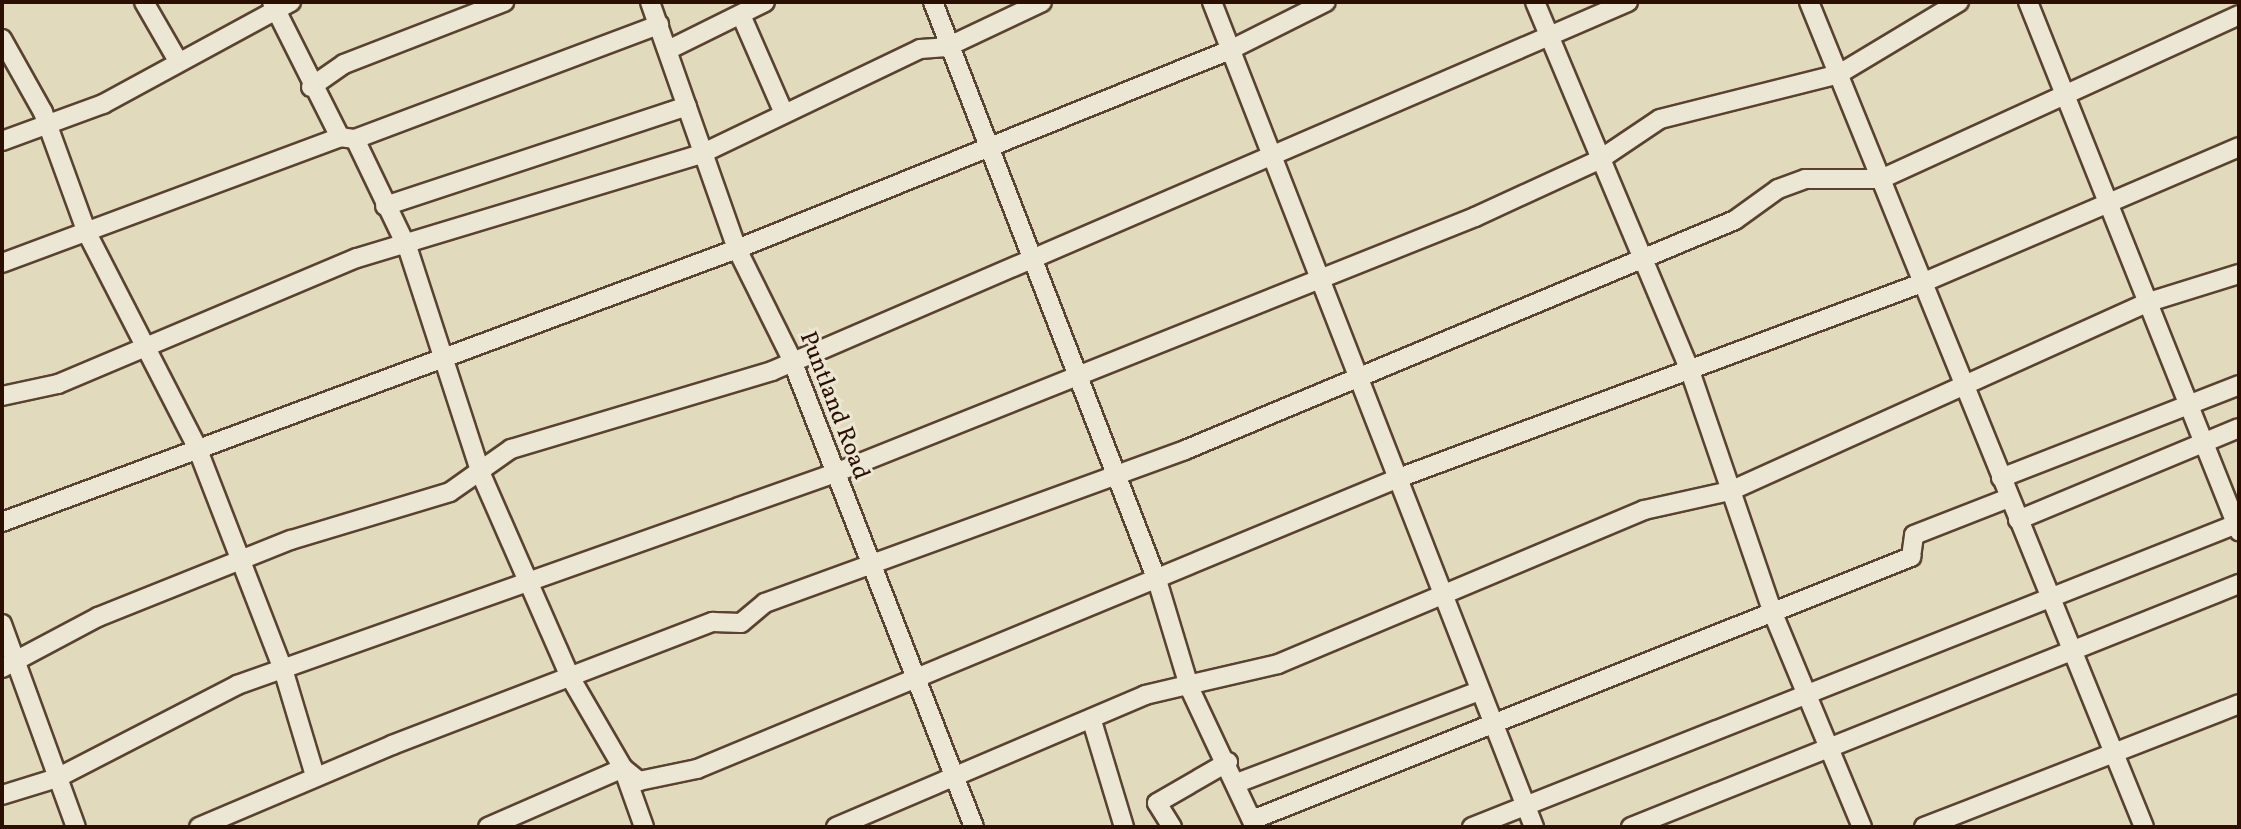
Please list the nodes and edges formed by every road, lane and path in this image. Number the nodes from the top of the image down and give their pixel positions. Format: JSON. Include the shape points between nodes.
{"nodes":[{"id":1,"x":144,"y":2,"type":"edge"},
{"id":2,"x":504,"y":2,"type":"edge"},
{"id":3,"x":650,"y":2,"type":"edge"},
{"id":4,"x":765,"y":2,"type":"edge"},
{"id":5,"x":933,"y":2,"type":"edge"},
{"id":6,"x":1042,"y":2,"type":"edge"},
{"id":7,"x":1212,"y":2,"type":"edge"},
{"id":8,"x":1326,"y":2,"type":"edge"},
{"id":9,"x":1535,"y":2,"type":"edge"},
{"id":10,"x":1628,"y":2,"type":"edge"},
{"id":11,"x":1809,"y":2,"type":"edge"},
{"id":12,"x":1959,"y":2,"type":"edge"},
{"id":13,"x":2028,"y":2,"type":"edge"},
{"id":14,"x":280,"y":5,"type":"edge"},
{"id":15,"x":741,"y":15,"type":"junction"},
{"id":16,"x":2239,"y":15,"type":"edge"},
{"id":17,"x":659,"y":25,"type":"junction"},
{"id":18,"x":1549,"y":36,"type":"junction"},
{"id":19,"x":2,"y":39,"type":"edge"},
{"id":20,"x":947,"y":47,"type":"junction"},
{"id":21,"x":668,"y":50,"type":"junction"},
{"id":22,"x":1230,"y":50,"type":"junction"},
{"id":23,"x":178,"y":61,"type":"junction"},
{"id":24,"x":1839,"y":74,"type":"junction"},
{"id":25,"x":311,"y":87,"type":"junction"},
{"id":26,"x":2066,"y":93,"type":"junction"},
{"id":27,"x":687,"y":106,"type":"junction"},
{"id":28,"x":783,"y":111,"type":"junction"},
{"id":29,"x":44,"y":127,"type":"junction"},
{"id":30,"x":348,"y":138,"type":"junction"},
{"id":31,"x":2,"y":141,"type":"edge"},
{"id":32,"x":2239,"y":147,"type":"edge"},
{"id":33,"x":991,"y":148,"type":"junction"},
{"id":34,"x":701,"y":154,"type":"junction"},
{"id":35,"x":1273,"y":160,"type":"junction"},
{"id":36,"x":1599,"y":160,"type":"junction"},
{"id":37,"x":1881,"y":179,"type":"junction"},
{"id":38,"x":2111,"y":199,"type":"junction"},
{"id":39,"x":385,"y":206,"type":"junction"},
{"id":40,"x":87,"y":233,"type":"junction"},
{"id":41,"x":408,"y":249,"type":"junction"},
{"id":42,"x":737,"y":249,"type":"junction"},
{"id":43,"x":1033,"y":257,"type":"junction"},
{"id":44,"x":1644,"y":257,"type":"junction"},
{"id":45,"x":2,"y":263,"type":"edge"},
{"id":46,"x":2239,"y":274,"type":"edge"},
{"id":47,"x":1317,"y":278,"type":"junction"},
{"id":48,"x":1922,"y":283,"type":"junction"},
{"id":49,"x":2149,"y":302,"type":"junction"},
{"id":50,"x":146,"y":341,"type":"junction"},
{"id":51,"x":446,"y":356,"type":"junction"},
{"id":52,"x":791,"y":358,"type":"junction"},
{"id":53,"x":1689,"y":368,"type":"junction"},
{"id":54,"x":1079,"y":372,"type":"junction"},
{"id":55,"x":1356,"y":380,"type":"junction"},
{"id":56,"x":2239,"y":385,"type":"edge"},
{"id":57,"x":1964,"y":388,"type":"junction"},
{"id":58,"x":2,"y":396,"type":"edge"},
{"id":59,"x":2186,"y":408,"type":"junction"},
{"id":60,"x":2239,"y":428,"type":"edge"},
{"id":61,"x":196,"y":445,"type":"junction"},
{"id":62,"x":2203,"y":446,"type":"junction"},
{"id":63,"x":835,"y":473,"type":"junction"},
{"id":64,"x":481,"y":474,"type":"junction"},
{"id":65,"x":1116,"y":477,"type":"junction"},
{"id":66,"x":2001,"y":478,"type":"junction"},
{"id":67,"x":1396,"y":479,"type":"junction"},
{"id":68,"x":1730,"y":491,"type":"junction"},
{"id":69,"x":2009,"y":498,"type":"junction"},
{"id":70,"x":2018,"y":520,"type":"junction"},
{"id":71,"x":2,"y":522,"type":"edge"},
{"id":72,"x":2238,"y":526,"type":"edge"},
{"id":73,"x":242,"y":562,"type":"junction"},
{"id":74,"x":867,"y":565,"type":"junction"},
{"id":75,"x":1157,"y":580,"type":"junction"},
{"id":76,"x":2239,"y":584,"type":"edge"},
{"id":77,"x":530,"y":587,"type":"junction"},
{"id":78,"x":1441,"y":594,"type":"junction"},
{"id":79,"x":2050,"y":598,"type":"junction"},
{"id":80,"x":1772,"y":611,"type":"junction"},
{"id":81,"x":2,"y":624,"type":"edge"},
{"id":82,"x":2070,"y":654,"type":"junction"},
{"id":83,"x":10,"y":665,"type":"edge"},
{"id":84,"x":283,"y":669,"type":"junction"},
{"id":85,"x":570,"y":677,"type":"junction"},
{"id":86,"x":915,"y":682,"type":"junction"},
{"id":87,"x":1190,"y":689,"type":"junction"},
{"id":88,"x":1479,"y":691,"type":"junction"},
{"id":89,"x":1810,"y":697,"type":"junction"},
{"id":90,"x":2239,"y":704,"type":"edge"},
{"id":91,"x":1092,"y":721,"type":"junction"},
{"id":92,"x":1493,"y":725,"type":"junction"},
{"id":93,"x":1828,"y":748,"type":"junction"},
{"id":94,"x":2110,"y":755,"type":"junction"},
{"id":95,"x":1228,"y":762,"type":"junction"},
{"id":96,"x":623,"y":768,"type":"junction"},
{"id":97,"x":315,"y":776,"type":"junction"},
{"id":98,"x":57,"y":778,"type":"junction"},
{"id":99,"x":956,"y":780,"type":"junction"},
{"id":100,"x":1237,"y":783,"type":"junction"},
{"id":101,"x":2,"y":795,"type":"edge"},
{"id":102,"x":1526,"y":804,"type":"junction"},
{"id":103,"x":1253,"y":824,"type":"edge"},
{"id":104,"x":76,"y":827,"type":"edge"},
{"id":105,"x":199,"y":827,"type":"edge"},
{"id":106,"x":488,"y":827,"type":"edge"},
{"id":107,"x":644,"y":827,"type":"edge"},
{"id":108,"x":836,"y":827,"type":"edge"},
{"id":109,"x":974,"y":827,"type":"edge"},
{"id":110,"x":1124,"y":827,"type":"edge"},
{"id":111,"x":1172,"y":827,"type":"edge"},
{"id":112,"x":1472,"y":827,"type":"edge"},
{"id":113,"x":1534,"y":827,"type":"edge"},
{"id":114,"x":1631,"y":827,"type":"edge"},
{"id":115,"x":1862,"y":827,"type":"edge"},
{"id":116,"x":1924,"y":827,"type":"edge"},
{"id":117,"x":2144,"y":827,"type":"edge"}],
"edges":[{"from":1,"to":23,"type":"street"},
{"from":2,"to":25,"type":"street","via":[[344,64]]},
{"from":3,"to":17,"type":"street","name":"Puntland Road"},
{"from":4,"to":15,"type":"street"},
{"from":5,"to":20,"type":"street"},
{"from":6,"to":20,"type":"street"},
{"from":7,"to":22,"type":"street"},
{"from":8,"to":22,"type":"street"},
{"from":9,"to":18,"type":"street"},
{"from":10,"to":18,"type":"street"},
{"from":11,"to":24,"type":"street"},
{"from":12,"to":24,"type":"street"},
{"from":13,"to":26,"type":"street"},
{"from":14,"to":23,"type":"street"},
{"from":14,"to":25,"type":"street"},
{"from":15,"to":21,"type":"street"},
{"from":15,"to":28,"type":"street"},
{"from":16,"to":26,"type":"street"},
{"from":17,"to":21,"type":"street","name":"Puntland Road"},
{"from":17,"to":30,"type":"street"},
{"from":18,"to":35,"type":"street"},
{"from":18,"to":36,"type":"street"},
{"from":19,"to":29,"type":"street"},
{"from":20,"to":28,"type":"street","via":[[920,49]]},
{"from":20,"to":33,"type":"street"},
{"from":21,"to":27,"type":"street","name":"Puntland Road"},
{"from":22,"to":33,"type":"street"},
{"from":22,"to":35,"type":"street"},
{"from":23,"to":29,"type":"street"},
{"from":24,"to":36,"type":"street","via":[[1660,119]]},
{"from":24,"to":37,"type":"street"},
{"from":25,"to":30,"type":"street"},
{"from":26,"to":37,"type":"street"},
{"from":26,"to":38,"type":"street"},
{"from":27,"to":34,"type":"street","name":"Puntland Road"},
{"from":27,"to":39,"type":"street"},
{"from":28,"to":34,"type":"street"},
{"from":29,"to":31,"type":"street"},
{"from":29,"to":40,"type":"street"},
{"from":30,"to":39,"type":"street"},
{"from":30,"to":40,"type":"street"},
{"from":32,"to":38,"type":"street"},
{"from":33,"to":42,"type":"street"},
{"from":33,"to":43,"type":"street"},
{"from":34,"to":41,"type":"street"},
{"from":34,"to":42,"type":"street","name":"Puntland Road"},
{"from":35,"to":43,"type":"street"},
{"from":35,"to":47,"type":"street"},
{"from":36,"to":44,"type":"street"},
{"from":36,"to":47,"type":"street"},
{"from":37,"to":44,"type":"street","via":[[1805,179],[1735,220]]},
{"from":37,"to":48,"type":"street"},
{"from":38,"to":48,"type":"street"},
{"from":38,"to":49,"type":"street"},
{"from":39,"to":41,"type":"street"},
{"from":40,"to":45,"type":"street"},
{"from":40,"to":50,"type":"street"},
{"from":41,"to":50,"type":"street","via":[[357,258]]},
{"from":41,"to":51,"type":"street"},
{"from":42,"to":51,"type":"street"},
{"from":42,"to":52,"type":"street","name":"Puntland Road"},
{"from":43,"to":52,"type":"street"},
{"from":43,"to":54,"type":"street"},
{"from":44,"to":53,"type":"street"},
{"from":44,"to":55,"type":"street"},
{"from":46,"to":49,"type":"street"},
{"from":47,"to":54,"type":"street"},
{"from":47,"to":55,"type":"street"},
{"from":48,"to":53,"type":"street"},
{"from":48,"to":57,"type":"street"},
{"from":49,"to":57,"type":"street"},
{"from":49,"to":59,"type":"street"},
{"from":50,"to":58,"type":"street","via":[[58,384]]},
{"from":50,"to":61,"type":"street"},
{"from":51,"to":61,"type":"street"},
{"from":51,"to":64,"type":"street"},
{"from":52,"to":63,"type":"street","name":"Puntland Road"},
{"from":52,"to":64,"type":"street","via":[[763,375],[511,449]]},
{"from":53,"to":67,"type":"street"},
{"from":53,"to":68,"type":"street"},
{"from":54,"to":63,"type":"street"},
{"from":54,"to":65,"type":"street"},
{"from":55,"to":65,"type":"street"},
{"from":55,"to":67,"type":"street"},
{"from":56,"to":59,"type":"street"},
{"from":57,"to":66,"type":"street"},
{"from":57,"to":68,"type":"street"},
{"from":59,"to":62,"type":"street"},
{"from":59,"to":66,"type":"street"},
{"from":60,"to":62,"type":"street"},
{"from":61,"to":71,"type":"street"},
{"from":61,"to":73,"type":"street"},
{"from":62,"to":70,"type":"street","via":[[2142,463]]},
{"from":62,"to":72,"type":"street"},
{"from":63,"to":74,"type":"street","name":"Puntland Road"},
{"from":63,"to":77,"type":"street"},
{"from":64,"to":73,"type":"street","via":[[450,492],[319,530]]},
{"from":64,"to":77,"type":"street"},
{"from":65,"to":74,"type":"street"},
{"from":65,"to":75,"type":"street"},
{"from":66,"to":69,"type":"street"},
{"from":67,"to":75,"type":"street"},
{"from":67,"to":78,"type":"street"},
{"from":68,"to":78,"type":"street","via":[[1644,510]]},
{"from":68,"to":80,"type":"street"},
{"from":69,"to":70,"type":"street"},
{"from":69,"to":80,"type":"street","via":[[1914,535],[1911,557]]},
{"from":70,"to":79,"type":"street"},
{"from":72,"to":79,"type":"street"},
{"from":73,"to":83,"type":"street","via":[[98,617]]},
{"from":73,"to":84,"type":"street"},
{"from":74,"to":85,"type":"street","via":[[765,603],[741,623],[713,622]]},
{"from":74,"to":86,"type":"street","name":"Puntland Road"},
{"from":75,"to":86,"type":"street"},
{"from":75,"to":87,"type":"street"},
{"from":76,"to":82,"type":"street"},
{"from":77,"to":84,"type":"street"},
{"from":77,"to":85,"type":"street"},
{"from":78,"to":87,"type":"street","via":[[1278,664]]},
{"from":78,"to":88,"type":"street"},
{"from":79,"to":82,"type":"street"},
{"from":79,"to":89,"type":"street"},
{"from":80,"to":89,"type":"street"},
{"from":80,"to":92,"type":"street"},
{"from":81,"to":83,"type":"street"},
{"from":82,"to":93,"type":"street"},
{"from":82,"to":94,"type":"street"},
{"from":83,"to":98,"type":"street"},
{"from":84,"to":97,"type":"street"},
{"from":84,"to":98,"type":"street","via":[[237,685]]},
{"from":85,"to":96,"type":"street"},
{"from":85,"to":97,"type":"street"},
{"from":86,"to":96,"type":"street","via":[[697,769],[639,781]]},
{"from":86,"to":99,"type":"street","name":"Puntland Road"},
{"from":87,"to":91,"type":"street","via":[[1145,695]]},
{"from":87,"to":95,"type":"street"},
{"from":88,"to":92,"type":"street"},
{"from":88,"to":100,"type":"street"},
{"from":89,"to":93,"type":"street"},
{"from":89,"to":102,"type":"street"},
{"from":90,"to":94,"type":"street"},
{"from":91,"to":99,"type":"street"},
{"from":91,"to":110,"type":"street"},
{"from":92,"to":102,"type":"street"},
{"from":92,"to":103,"type":"street"},
{"from":93,"to":114,"type":"street"},
{"from":93,"to":115,"type":"street"},
{"from":94,"to":116,"type":"street"},
{"from":94,"to":117,"type":"street"},
{"from":95,"to":100,"type":"street"},
{"from":95,"to":111,"type":"street","via":[[1157,803]]},
{"from":96,"to":106,"type":"street"},
{"from":96,"to":107,"type":"street"},
{"from":97,"to":105,"type":"street"},
{"from":98,"to":101,"type":"street"},
{"from":98,"to":104,"type":"street"},
{"from":99,"to":108,"type":"street"},
{"from":99,"to":109,"type":"street","name":"Puntland Road"},
{"from":100,"to":103,"type":"street"},
{"from":102,"to":112,"type":"street"},
{"from":102,"to":113,"type":"street"}]}
